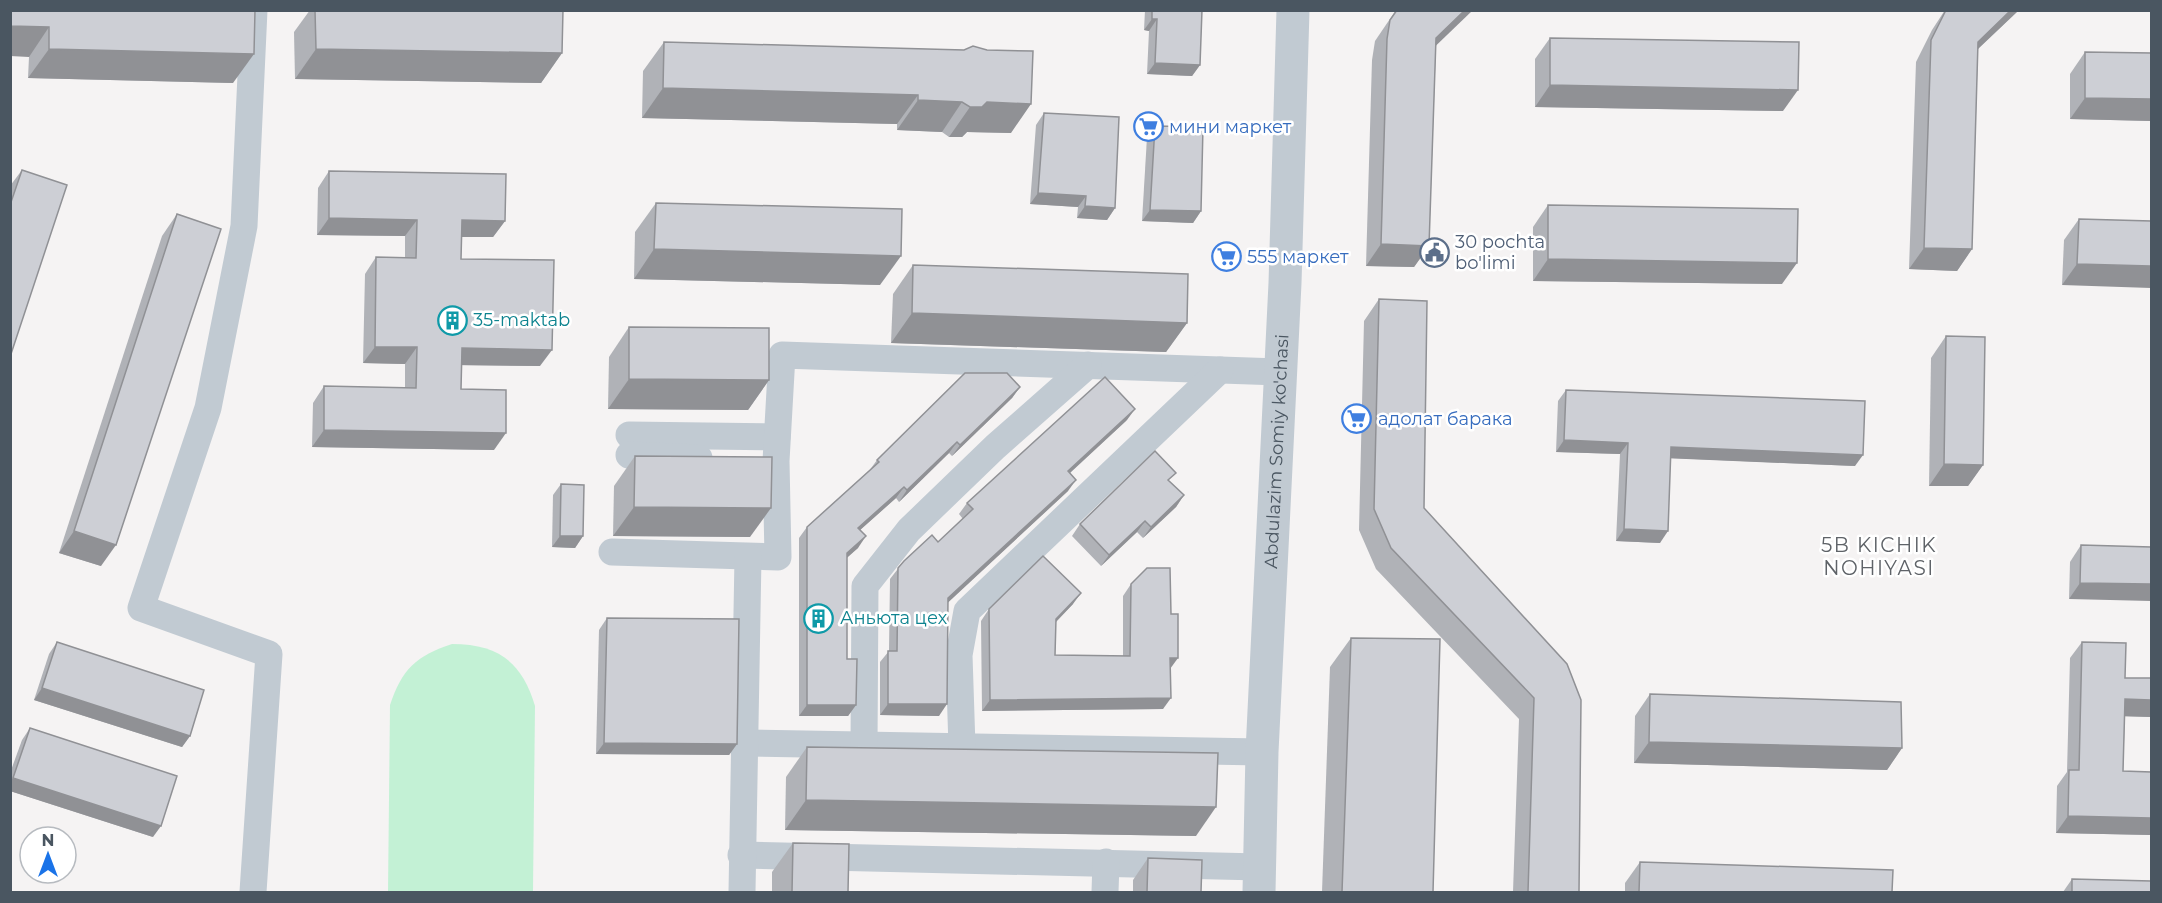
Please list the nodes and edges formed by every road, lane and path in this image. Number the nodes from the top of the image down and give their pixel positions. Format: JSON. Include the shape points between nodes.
{"nodes":[{"id":1,"x":254,"y":10,"type":"edge"},
{"id":2,"x":1293,"y":10,"type":"edge"},
{"id":3,"x":1089,"y":366,"type":"junction"},
{"id":4,"x":1220,"y":370,"type":"junction"},
{"id":5,"x":1282,"y":372,"type":"junction"},
{"id":6,"x":629,"y":445,"type":"dead end"},
{"id":7,"x":776,"y":449,"type":"junction"},
{"id":8,"x":612,"y":552,"type":"dead end"},
{"id":9,"x":748,"y":557,"type":"junction"},
{"id":10,"x":744,"y":743,"type":"junction"},
{"id":11,"x":864,"y":745,"type":"junction"},
{"id":12,"x":962,"y":747,"type":"junction"},
{"id":13,"x":1262,"y":752,"type":"junction"},
{"id":14,"x":741,"y":855,"type":"junction"},
{"id":15,"x":1106,"y":862,"type":"junction"},
{"id":16,"x":1259,"y":880,"type":"edge"},
{"id":17,"x":253,"y":892,"type":"edge"},
{"id":18,"x":742,"y":892,"type":"edge"},
{"id":19,"x":1105,"y":892,"type":"edge"}],
"edges":[{"from":1,"to":17,"type":"street","via":[[244,226],[208,408],[141,608],[269,654]]},
{"from":2,"to":5,"type":"street","name":"Abdulazim Somiy ko'chasi"},
{"from":3,"to":4,"type":"street"},
{"from":3,"to":7,"type":"street","via":[[782,355]]},
{"from":3,"to":11,"type":"street","via":[[995,447],[909,530],[865,586]]},
{"from":4,"to":5,"type":"street"},
{"from":4,"to":12,"type":"street","via":[[968,611],[959,655]]},
{"from":5,"to":13,"type":"street","name":"Abdulazim Somiy ko'chasi"},
{"from":6,"to":7,"type":"street"},
{"from":7,"to":9,"type":"street","via":[[778,557]]},
{"from":8,"to":9,"type":"street"},
{"from":9,"to":10,"type":"street"},
{"from":10,"to":11,"type":"street"},
{"from":10,"to":14,"type":"street"},
{"from":11,"to":12,"type":"street"},
{"from":12,"to":13,"type":"street"},
{"from":13,"to":16,"type":"street","name":"Abdulazim Somiy ko'chasi"},
{"from":14,"to":15,"type":"street","via":[[847,869]]},
{"from":14,"to":18,"type":"street"},
{"from":15,"to":16,"type":"street"},
{"from":15,"to":19,"type":"street"}]}
